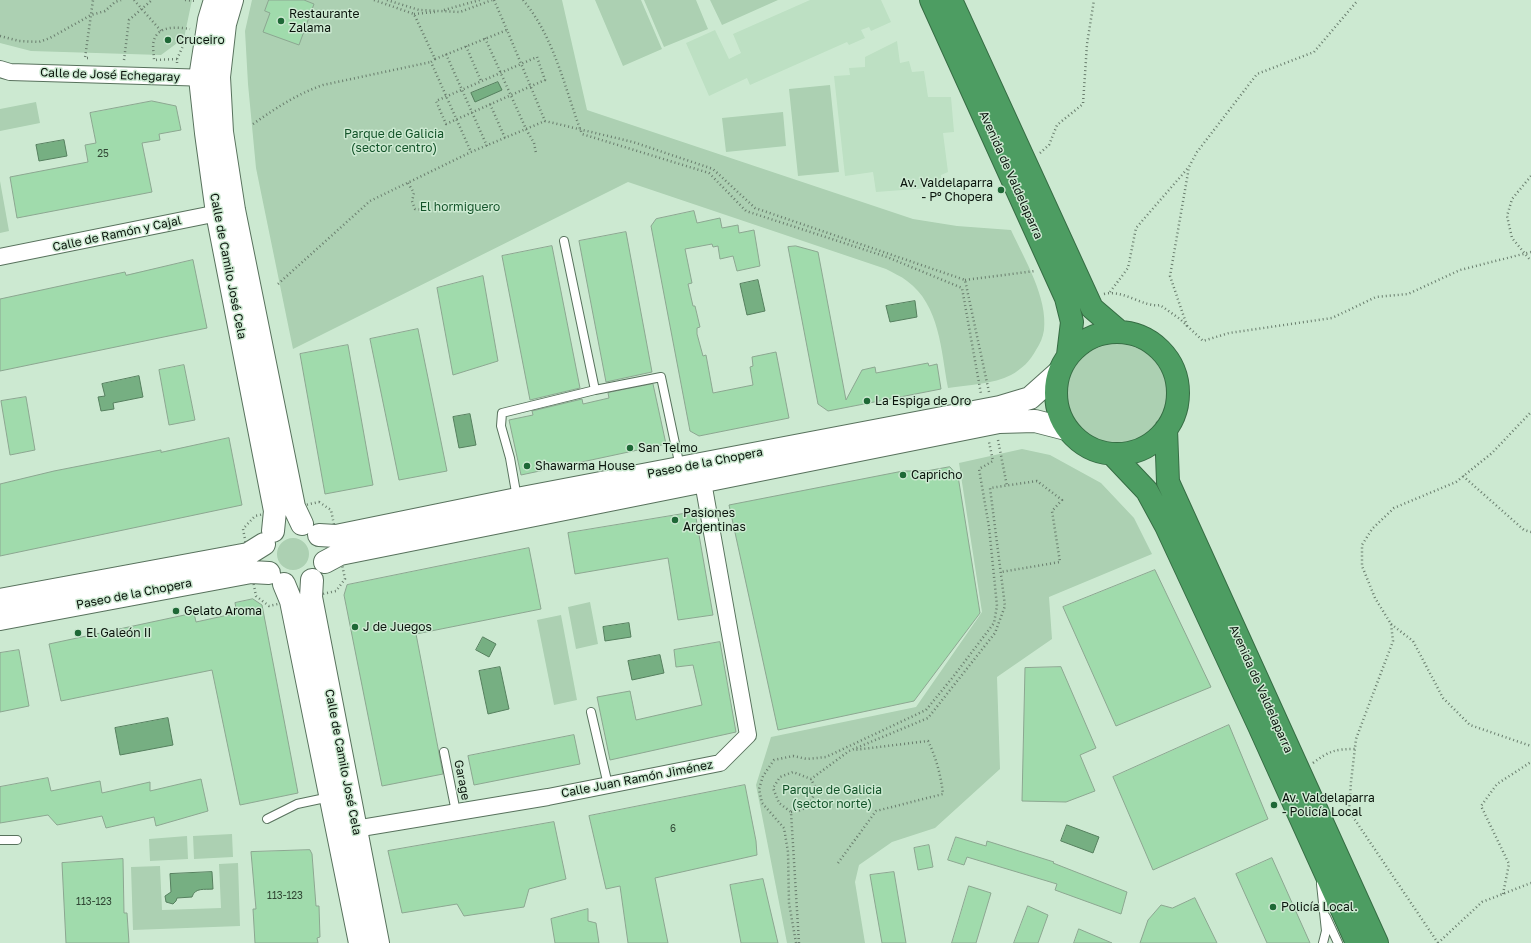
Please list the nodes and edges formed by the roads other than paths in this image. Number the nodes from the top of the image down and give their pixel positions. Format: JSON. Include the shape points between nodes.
{"nodes":[{"id":1,"x":232,"y":0,"type":"edge"},
{"id":2,"x":931,"y":0,"type":"edge"},
{"id":3,"x":951,"y":0,"type":"edge"},
{"id":4,"x":205,"y":1,"type":"edge"},
{"id":5,"x":0,"y":70,"type":"edge"},
{"id":6,"x":210,"y":78,"type":"junction"},
{"id":7,"x":225,"y":212,"type":"junction"},
{"id":8,"x":564,"y":241,"type":"dead end"},
{"id":9,"x":0,"y":258,"type":"edge"},
{"id":10,"x":1120,"y":332,"type":"junction"},
{"id":11,"x":1063,"y":364,"type":"junction"},
{"id":12,"x":595,"y":390,"type":"junction"},
{"id":13,"x":989,"y":417,"type":"junction"},
{"id":14,"x":1066,"y":429,"type":"junction"},
{"id":15,"x":1166,"y":429,"type":"junction"},
{"id":16,"x":1112,"y":454,"type":"junction"},
{"id":17,"x":680,"y":468,"type":"junction"},
{"id":18,"x":703,"y":482,"type":"junction"},
{"id":19,"x":517,"y":499,"type":"junction"},
{"id":20,"x":311,"y":530,"type":"junction"},
{"id":21,"x":269,"y":538,"type":"junction"},
{"id":22,"x":325,"y":562,"type":"junction"},
{"id":23,"x":276,"y":579,"type":"junction"},
{"id":24,"x":312,"y":580,"type":"junction"},
{"id":25,"x":0,"y":600,"type":"edge"},
{"id":26,"x":0,"y":619,"type":"edge"},
{"id":27,"x":591,"y":712,"type":"dead end"},
{"id":28,"x":444,"y":752,"type":"dead end"},
{"id":29,"x":608,"y":785,"type":"junction"},
{"id":30,"x":331,"y":797,"type":"junction"},
{"id":31,"x":456,"y":812,"type":"junction"},
{"id":32,"x":267,"y":819,"type":"dead end"},
{"id":33,"x":355,"y":829,"type":"junction"},
{"id":34,"x":0,"y":840,"type":"edge"},
{"id":35,"x":17,"y":840,"type":"dead end"},
{"id":36,"x":1318,"y":859,"type":"junction"},
{"id":37,"x":1325,"y":915,"type":"junction"},
{"id":38,"x":360,"y":943,"type":"edge"},
{"id":39,"x":378,"y":943,"type":"edge"},
{"id":40,"x":1323,"y":943,"type":"edge"},
{"id":41,"x":1338,"y":943,"type":"edge"},
{"id":42,"x":1357,"y":943,"type":"edge"},
{"id":43,"x":1377,"y":943,"type":"edge"}],
"edges":[{"from":1,"to":6,"type":"main road","name":"Calle de Camilo José Cela"},
{"from":2,"to":11,"type":"highway","name":"Avenida de Valdelaparra","via":[[1066,298],[1072,322]]},
{"from":3,"to":10,"type":"highway","name":"Avenida de Valdelaparra","via":[[1092,308]]},
{"from":4,"to":6,"type":"main road","name":"Calle de Camilo José Cela","via":[[209,20]]},
{"from":5,"to":6,"type":"street","name":"Calle de José Echegaray"},
{"from":6,"to":7,"type":"main road","name":"Calle de Camilo José Cela","via":[[222,132]]},
{"from":7,"to":9,"type":"street","name":"Calle de Ramón y Cajal"},
{"from":7,"to":20,"type":"main road","name":"Calle de Camilo José Cela","via":[[294,507]]},
{"from":7,"to":21,"type":"main road","name":"Calle de Camilo José Cela","via":[[275,511]]},
{"from":8,"to":12,"type":"lane"},
{"from":10,"to":11,"type":"highway","via":[[1101,334],[1083,342]]},
{"from":10,"to":15,"type":"highway","via":[[1139,336],[1155,345],[1168,359],[1176,376],[1178,394],[1175,413]]},
{"from":11,"to":13,"type":"main road","name":"Paseo de la Chopera","via":[[1030,398]]},
{"from":11,"to":14,"type":"highway","via":[[1055,392],[1058,411]]},
{"from":12,"to":17,"type":"lane","via":[[661,377]]},
{"from":12,"to":19,"type":"lane","via":[[502,413],[501,426]]},
{"from":13,"to":14,"type":"main road","name":"Paseo de la Chopera","via":[[1035,422]]},
{"from":13,"to":17,"type":"main road","name":"Paseo de la Chopera"},
{"from":13,"to":18,"type":"main road","name":"Paseo de la Chopera"},
{"from":14,"to":16,"type":"highway","via":[[1078,442],[1094,450]]},
{"from":15,"to":16,"type":"highway","via":[[1152,444],[1133,452]]},
{"from":15,"to":43,"type":"highway","name":"Avenida de Valdelaparra","via":[[1168,482]]},
{"from":16,"to":36,"type":"highway","name":"Avenida de Valdelaparra","via":[[1147,491],[1166,526]]},
{"from":17,"to":19,"type":"main road","name":"Paseo de la Chopera"},
{"from":18,"to":22,"type":"main road","name":"Paseo de la Chopera","via":[[340,554]]},
{"from":18,"to":29,"type":"street","name":"Calle Juan Ramón Jiménez","via":[[748,734],[720,763]]},
{"from":19,"to":20,"type":"main road","name":"Paseo de la Chopera","via":[[336,536]]},
{"from":20,"to":21,"type":"main road","via":[[287,524]]},
{"from":20,"to":22,"type":"main road","via":[[324,543]]},
{"from":21,"to":23,"type":"main road","via":[[263,559]]},
{"from":21,"to":25,"type":"main road","name":"Paseo de la Chopera","via":[[248,554]]},
{"from":22,"to":24,"type":"main road"},
{"from":23,"to":24,"type":"main road","via":[[294,586]]},
{"from":23,"to":26,"type":"main road","name":"Paseo de la Chopera","via":[[252,572]]},
{"from":23,"to":30,"type":"main road","name":"Calle de Camilo José Cela","via":[[291,602]]},
{"from":24,"to":33,"type":"main road","name":"Calle de Camilo José Cela","via":[[311,597]]},
{"from":27,"to":29,"type":"lane"},
{"from":28,"to":31,"type":"lane","name":"Garage"},
{"from":29,"to":31,"type":"street","name":"Calle Juan Ramón Jiménez"},
{"from":30,"to":32,"type":"lane","via":[[297,804]]},
{"from":30,"to":38,"type":"main road","name":"Calle de Camilo José Cela"},
{"from":31,"to":33,"type":"street","name":"Calle Juan Ramón Jiménez"},
{"from":33,"to":39,"type":"main road","name":"Calle de Camilo José Cela"},
{"from":34,"to":35,"type":"lane"},
{"from":36,"to":37,"type":"lane"},
{"from":36,"to":42,"type":"highway","name":"Avenida de Valdelaparra"},
{"from":37,"to":40,"type":"lane","via":[[1326,931]]},
{"from":37,"to":41,"type":"lane"}]}
